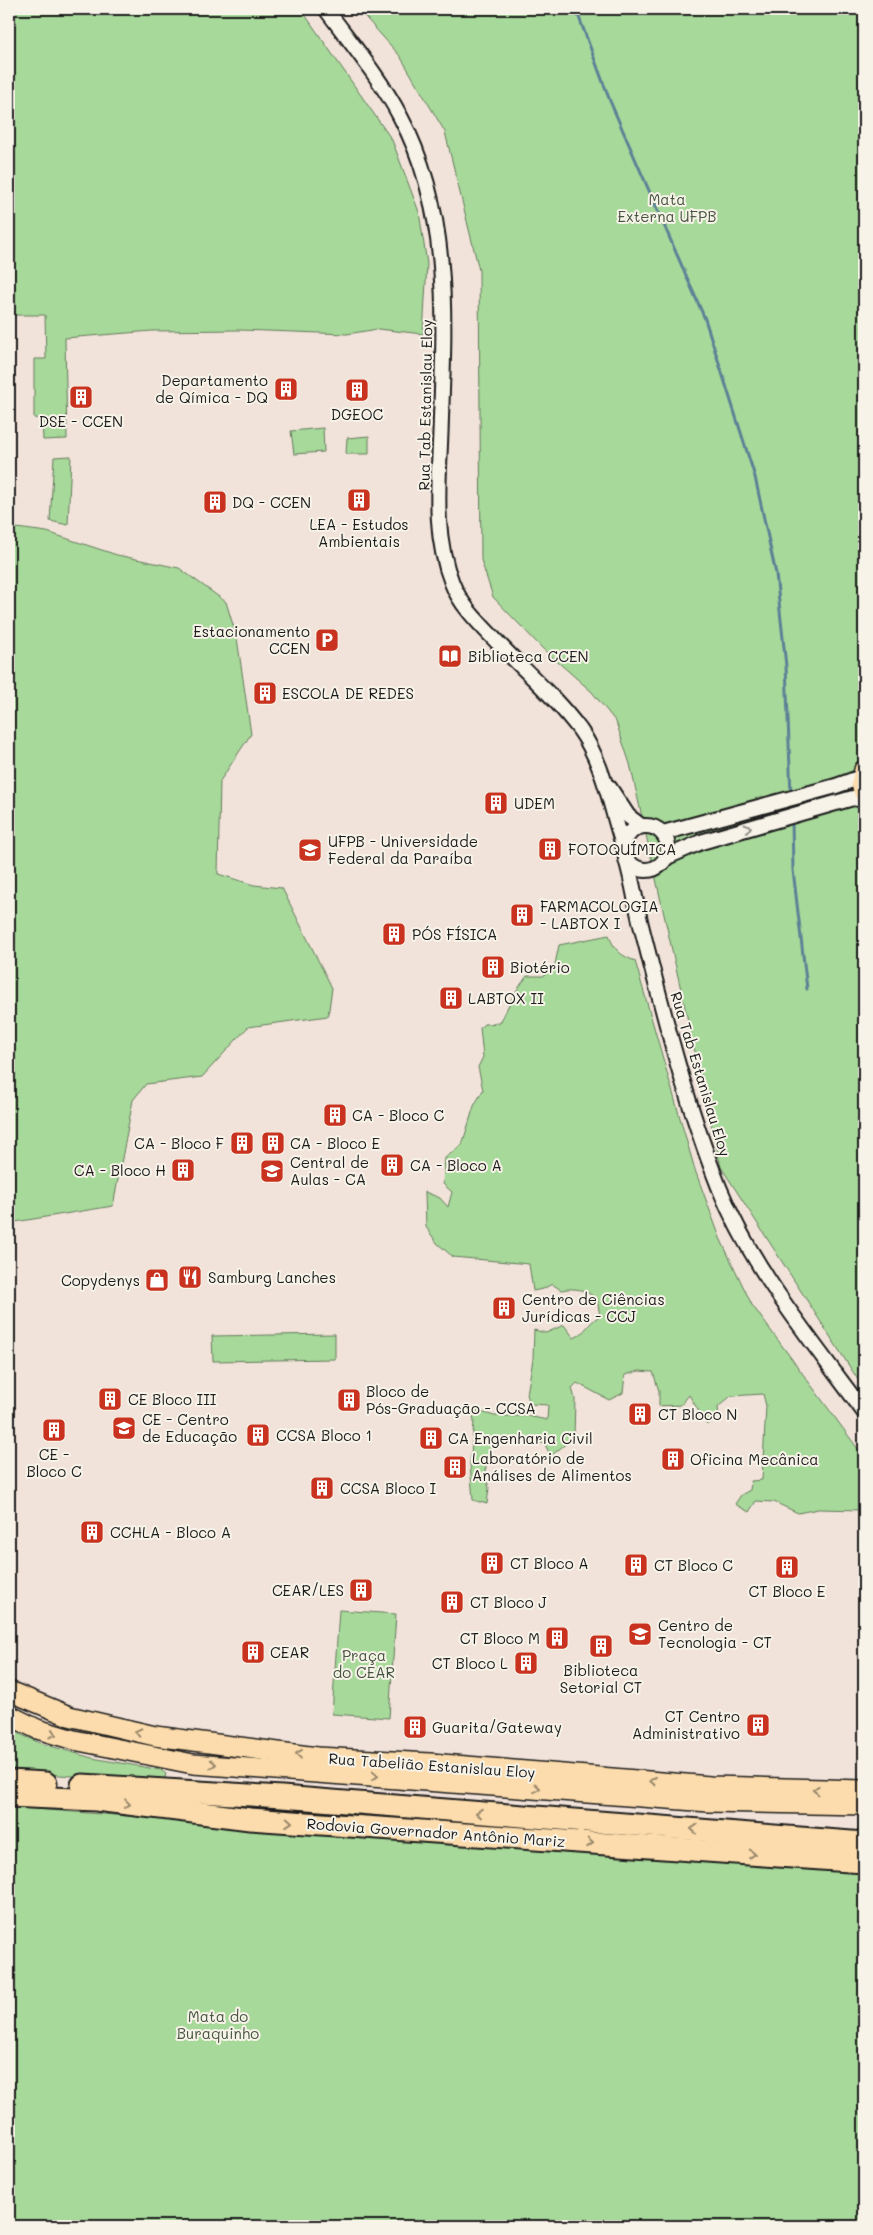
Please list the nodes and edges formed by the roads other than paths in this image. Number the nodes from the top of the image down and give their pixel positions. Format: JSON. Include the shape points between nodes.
{"nodes":[{"id":1,"x":326,"y":9,"type":"edge"},
{"id":2,"x":602,"y":777,"type":"junction"},
{"id":3,"x":863,"y":780,"type":"edge"},
{"id":4,"x":864,"y":800,"type":"edge"},
{"id":5,"x":641,"y":826,"type":"junction"},
{"id":6,"x":663,"y":833,"type":"junction"},
{"id":7,"x":625,"y":853,"type":"junction"},
{"id":8,"x":667,"y":857,"type":"junction"},
{"id":9,"x":646,"y":871,"type":"junction"},
{"id":10,"x":638,"y":914,"type":"junction"},
{"id":11,"x":864,"y":1412,"type":"edge"},
{"id":12,"x":9,"y":1691,"type":"edge"},
{"id":13,"x":9,"y":1715,"type":"edge"},
{"id":14,"x":9,"y":1781,"type":"edge"},
{"id":15,"x":864,"y":1790,"type":"edge"},
{"id":16,"x":9,"y":1796,"type":"edge"},
{"id":17,"x":864,"y":1805,"type":"edge"},
{"id":18,"x":864,"y":1843,"type":"edge"},
{"id":19,"x":864,"y":1862,"type":"edge"}],
"edges":[{"from":1,"to":2,"type":"street","name":"Rua Tab Estanislau Eloy","via":[[401,117],[434,210],[442,265],[444,329],[439,525],[452,584],[481,626],[580,731]]},
{"from":2,"to":5,"type":"street","name":"Rua Tab Estanislau Eloy","via":[[628,816]]},
{"from":2,"to":7,"type":"street","name":"Rua Tab Estanislau Eloy"},
{"from":3,"to":6,"type":"street"},
{"from":8,"to":4,"type":"street","one_way":true,"via":[[701,842],[853,798]]},
{"from":5,"to":6,"type":"street","via":[[653,826]]},
{"from":5,"to":7,"type":"street","via":[[631,832]]},
{"from":6,"to":8,"type":"street","via":[[668,844]]},
{"from":7,"to":9,"type":"street","via":[[634,868]]},
{"from":7,"to":10,"type":"street","name":"Rua Tab Estanislau Eloy"},
{"from":8,"to":9,"type":"street","via":[[658,867]]},
{"from":9,"to":10,"type":"street","name":"Rua Tab Estanislau Eloy","via":[[640,887]]},
{"from":10,"to":11,"type":"street","name":"Rua Tab Estanislau Eloy","via":[[694,1118],[720,1188],[748,1245],[784,1302]]},
{"from":15,"to":12,"type":"main road","name":"Rua Tabelião Estanislau Eloy","one_way":true,"via":[[710,1786],[317,1757],[155,1736],[69,1716]]},
{"from":13,"to":17,"type":"main road","name":"Rua Tabelião Estanislau Eloy","one_way":true,"via":[[37,1729],[74,1740],[193,1764],[709,1802]]},
{"from":18,"to":14,"type":"highway","name":"Rodovia Governador Antônio Mariz","one_way":true,"via":[[282,1797]]},
{"from":16,"to":19,"type":"highway","name":"Rodovia Governador Antônio Mariz","one_way":true,"via":[[96,1800],[250,1819]]}]}
